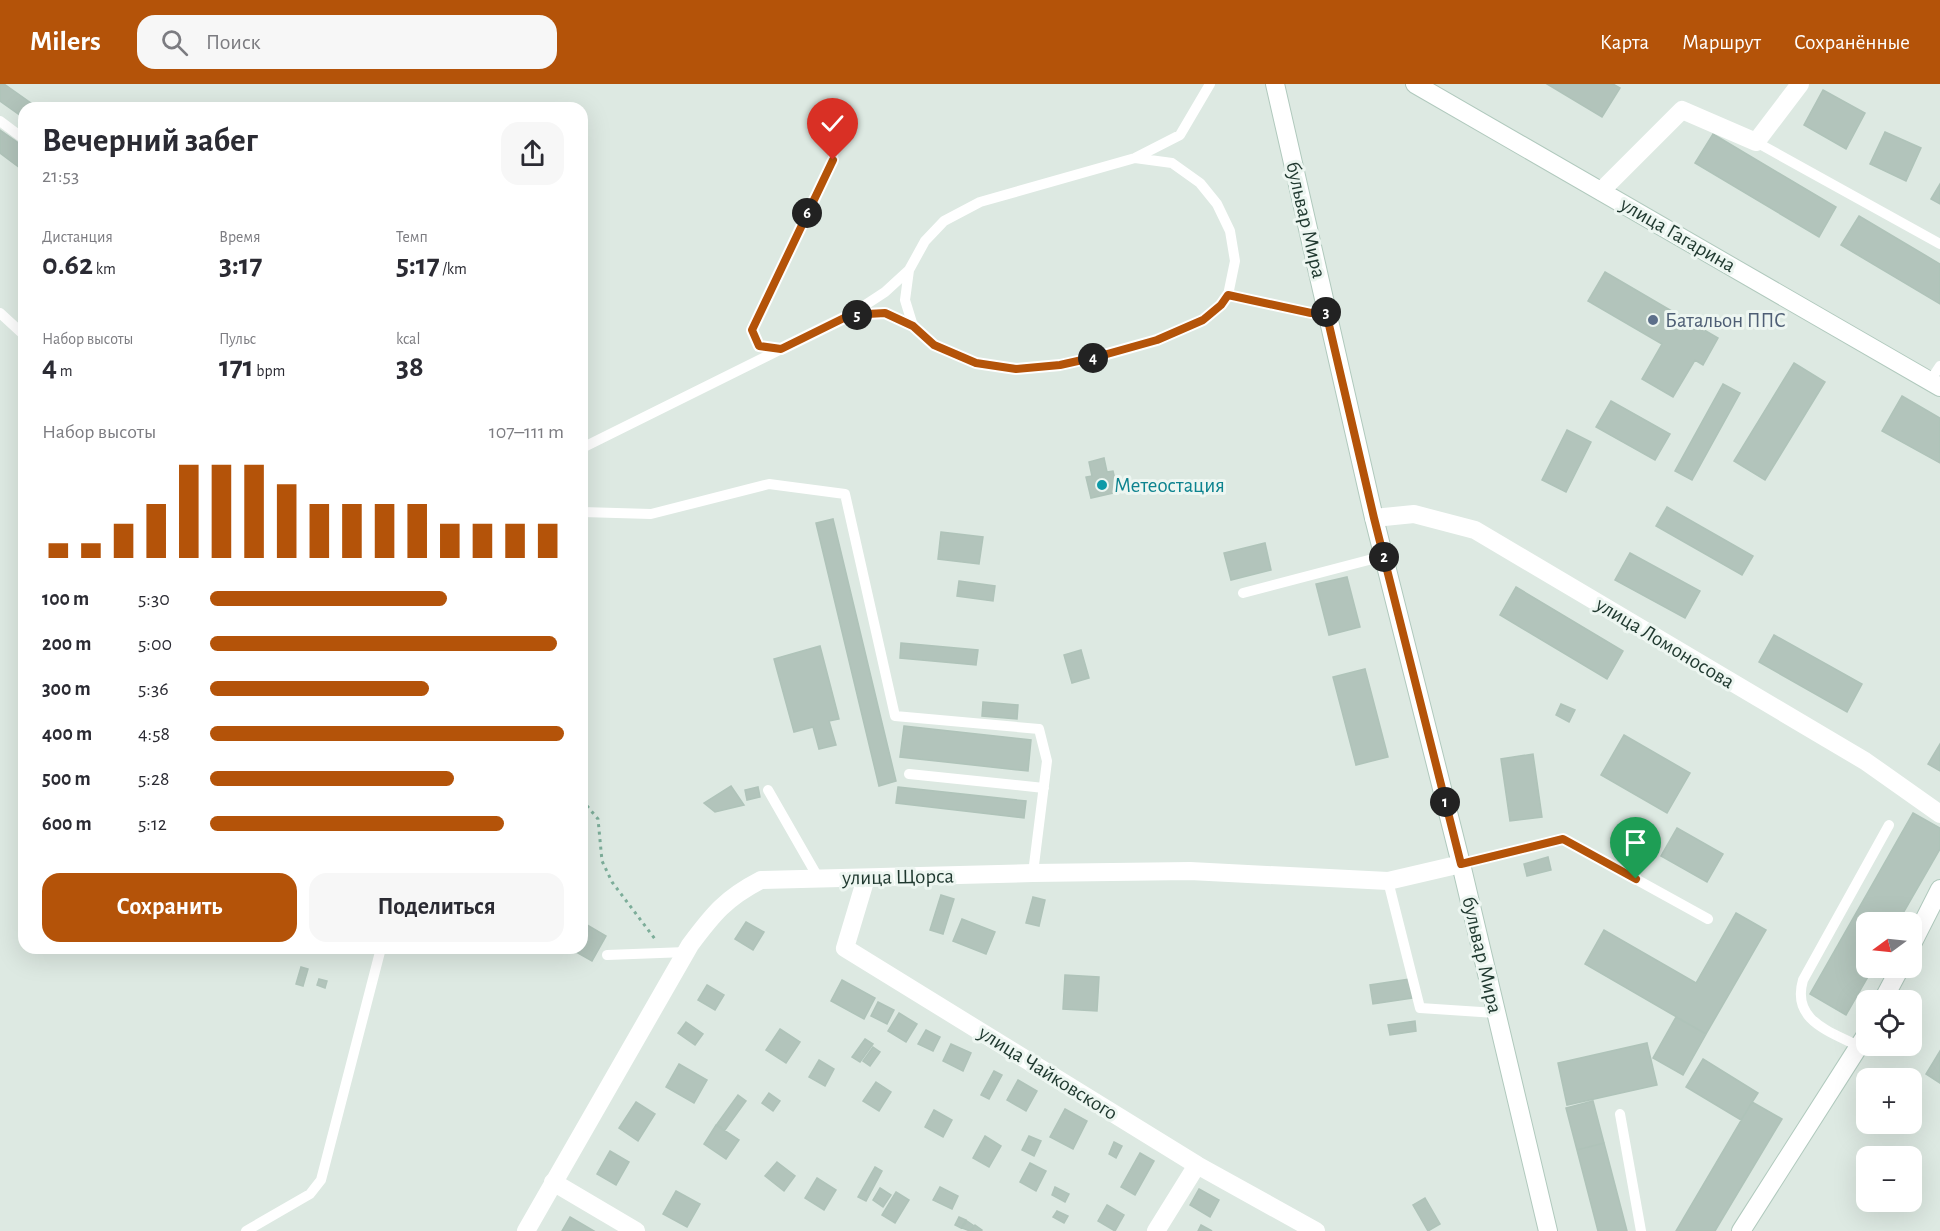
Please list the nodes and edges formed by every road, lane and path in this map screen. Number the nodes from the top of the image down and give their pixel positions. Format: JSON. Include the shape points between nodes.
{"nodes":[{"id":1,"x":1210,"y":84,"type":"edge"},
{"id":2,"x":1275,"y":84,"type":"edge"},
{"id":3,"x":1415,"y":84,"type":"edge"},
{"id":4,"x":1800,"y":84,"type":"edge"},
{"id":5,"x":0,"y":121,"type":"edge"},
{"id":6,"x":18,"y":134,"type":"edge"},
{"id":7,"x":834,"y":134,"type":"dead end"},
{"id":8,"x":1756,"y":142,"type":"junction"},
{"id":9,"x":1135,"y":158,"type":"junction"},
{"id":10,"x":1601,"y":190,"type":"junction"},
{"id":11,"x":1940,"y":244,"type":"edge"},
{"id":12,"x":909,"y":270,"type":"junction"},
{"id":13,"x":1228,"y":295,"type":"junction"},
{"id":14,"x":1326,"y":312,"type":"junction"},
{"id":15,"x":0,"y":313,"type":"edge"},
{"id":16,"x":850,"y":315,"type":"junction"},
{"id":17,"x":913,"y":326,"type":"junction"},
{"id":18,"x":18,"y":330,"type":"edge"},
{"id":19,"x":781,"y":349,"type":"junction"},
{"id":20,"x":1937,"y":378,"type":"edge"},
{"id":21,"x":588,"y":445,"type":"edge"},
{"id":22,"x":588,"y":512,"type":"edge"},
{"id":23,"x":1374,"y":518,"type":"junction"},
{"id":24,"x":1384,"y":555,"type":"junction"},
{"id":25,"x":1243,"y":593,"type":"dead end"},
{"id":26,"x":909,"y":774,"type":"dead end"},
{"id":27,"x":1044,"y":788,"type":"junction"},
{"id":28,"x":768,"y":790,"type":"dead end"},
{"id":29,"x":588,"y":807,"type":"edge"},
{"id":30,"x":1940,"y":814,"type":"edge"},
{"id":31,"x":1889,"y":825,"type":"dead end"},
{"id":32,"x":1461,"y":864,"type":"junction"},
{"id":33,"x":1034,"y":873,"type":"junction"},
{"id":34,"x":866,"y":878,"type":"junction"},
{"id":35,"x":819,"y":879,"type":"junction"},
{"id":36,"x":1388,"y":881,"type":"junction"},
{"id":37,"x":1940,"y":890,"type":"edge"},
{"id":38,"x":1708,"y":919,"type":"dead end"},
{"id":39,"x":1922,"y":925,"type":"edge"},
{"id":40,"x":665,"y":952,"type":"junction"},
{"id":41,"x":686,"y":952,"type":"junction"},
{"id":42,"x":379,"y":954,"type":"edge"},
{"id":43,"x":607,"y":955,"type":"dead end"},
{"id":44,"x":1496,"y":1013,"type":"junction"},
{"id":45,"x":1856,"y":1038,"type":"edge"},
{"id":46,"x":1856,"y":1052,"type":"edge"},
{"id":47,"x":1620,"y":1114,"type":"dead end"},
{"id":48,"x":1197,"y":1165,"type":"junction"},
{"id":49,"x":553,"y":1182,"type":"junction"},
{"id":50,"x":246,"y":1231,"type":"edge"},
{"id":51,"x":526,"y":1231,"type":"edge"},
{"id":52,"x":636,"y":1231,"type":"edge"},
{"id":53,"x":1156,"y":1231,"type":"edge"},
{"id":54,"x":1316,"y":1231,"type":"edge"},
{"id":55,"x":1548,"y":1231,"type":"edge"},
{"id":56,"x":1641,"y":1231,"type":"edge"},
{"id":57,"x":1741,"y":1231,"type":"edge"}],
"edges":[{"from":1,"to":9,"type":"lane","via":[[1180,135]]},
{"from":2,"to":14,"type":"street","name":"бульвар Мира"},
{"from":3,"to":10,"type":"street","name":"улица Гагарина"},
{"from":4,"to":8,"type":"street"},
{"from":5,"to":6,"type":"lane"},
{"from":7,"to":19,"type":"lane","via":[[833,160],[752,330],[759,346]]},
{"from":8,"to":10,"type":"street","via":[[1682,110]]},
{"from":8,"to":11,"type":"lane"},
{"from":9,"to":12,"type":"lane","via":[[980,202],[944,220],[925,241]]},
{"from":9,"to":13,"type":"lane","via":[[1172,163],[1200,183],[1217,204],[1230,231],[1235,261]]},
{"from":10,"to":20,"type":"street","name":"улица Гагарина"},
{"from":12,"to":16,"type":"lane"},
{"from":12,"to":17,"type":"lane","via":[[905,300]]},
{"from":13,"to":14,"type":"lane","via":[[1311,313]]},
{"from":13,"to":17,"type":"lane","via":[[1203,320],[1157,340],[1060,365],[1016,369],[976,363],[934,345]]},
{"from":14,"to":23,"type":"street","name":"бульвар Мира"},
{"from":15,"to":18,"type":"lane"},
{"from":16,"to":17,"type":"lane","via":[[885,313]]},
{"from":16,"to":19,"type":"lane"},
{"from":19,"to":21,"type":"lane"},
{"from":22,"to":27,"type":"lane","via":[[651,514],[769,484],[845,494],[895,716],[1039,729],[1047,761]]},
{"from":23,"to":24,"type":"street","name":"бульвар Мира"},
{"from":23,"to":30,"type":"street","name":"улица Ломоносова","via":[[1414,514],[1476,530],[1864,761]]},
{"from":24,"to":25,"type":"lane"},
{"from":24,"to":32,"type":"street","name":"бульвар Мира"},
{"from":26,"to":27,"type":"lane"},
{"from":27,"to":33,"type":"lane"},
{"from":28,"to":35,"type":"lane"},
{"from":29,"to":40,"type":"path","via":[[598,819],[602,861],[612,882]]},
{"from":31,"to":45,"type":"lane","via":[[1799,992],[1801,1006],[1810,1020]]},
{"from":32,"to":36,"type":"street","name":"улица Щорса"},
{"from":32,"to":38,"type":"lane","via":[[1563,839]]},
{"from":32,"to":44,"type":"street","name":"бульвар Мира"},
{"from":33,"to":34,"type":"street","name":"улица Щорса"},
{"from":33,"to":36,"type":"street","name":"улица Щорса","via":[[1190,871]]},
{"from":34,"to":35,"type":"street","name":"улица Щорса"},
{"from":34,"to":48,"type":"street","name":"улица Чайковского","via":[[845,948]]},
{"from":35,"to":41,"type":"street","name":"улица Щорса","via":[[761,880],[738,892],[714,913]]},
{"from":36,"to":44,"type":"lane","via":[[1420,1008]]},
{"from":37,"to":39,"type":"street"},
{"from":40,"to":41,"type":"lane"},
{"from":40,"to":43,"type":"lane"},
{"from":41,"to":49,"type":"street","name":"улица Щорса"},
{"from":42,"to":50,"type":"lane","via":[[321,1180],[310,1194]]},
{"from":44,"to":55,"type":"street","name":"бульвар Мира"},
{"from":46,"to":57,"type":"street"},
{"from":47,"to":56,"type":"lane"},
{"from":48,"to":53,"type":"street"},
{"from":48,"to":54,"type":"street","name":"улица Чайковского"},
{"from":49,"to":51,"type":"street","name":"улица Щорса"},
{"from":49,"to":52,"type":"street"}]}
